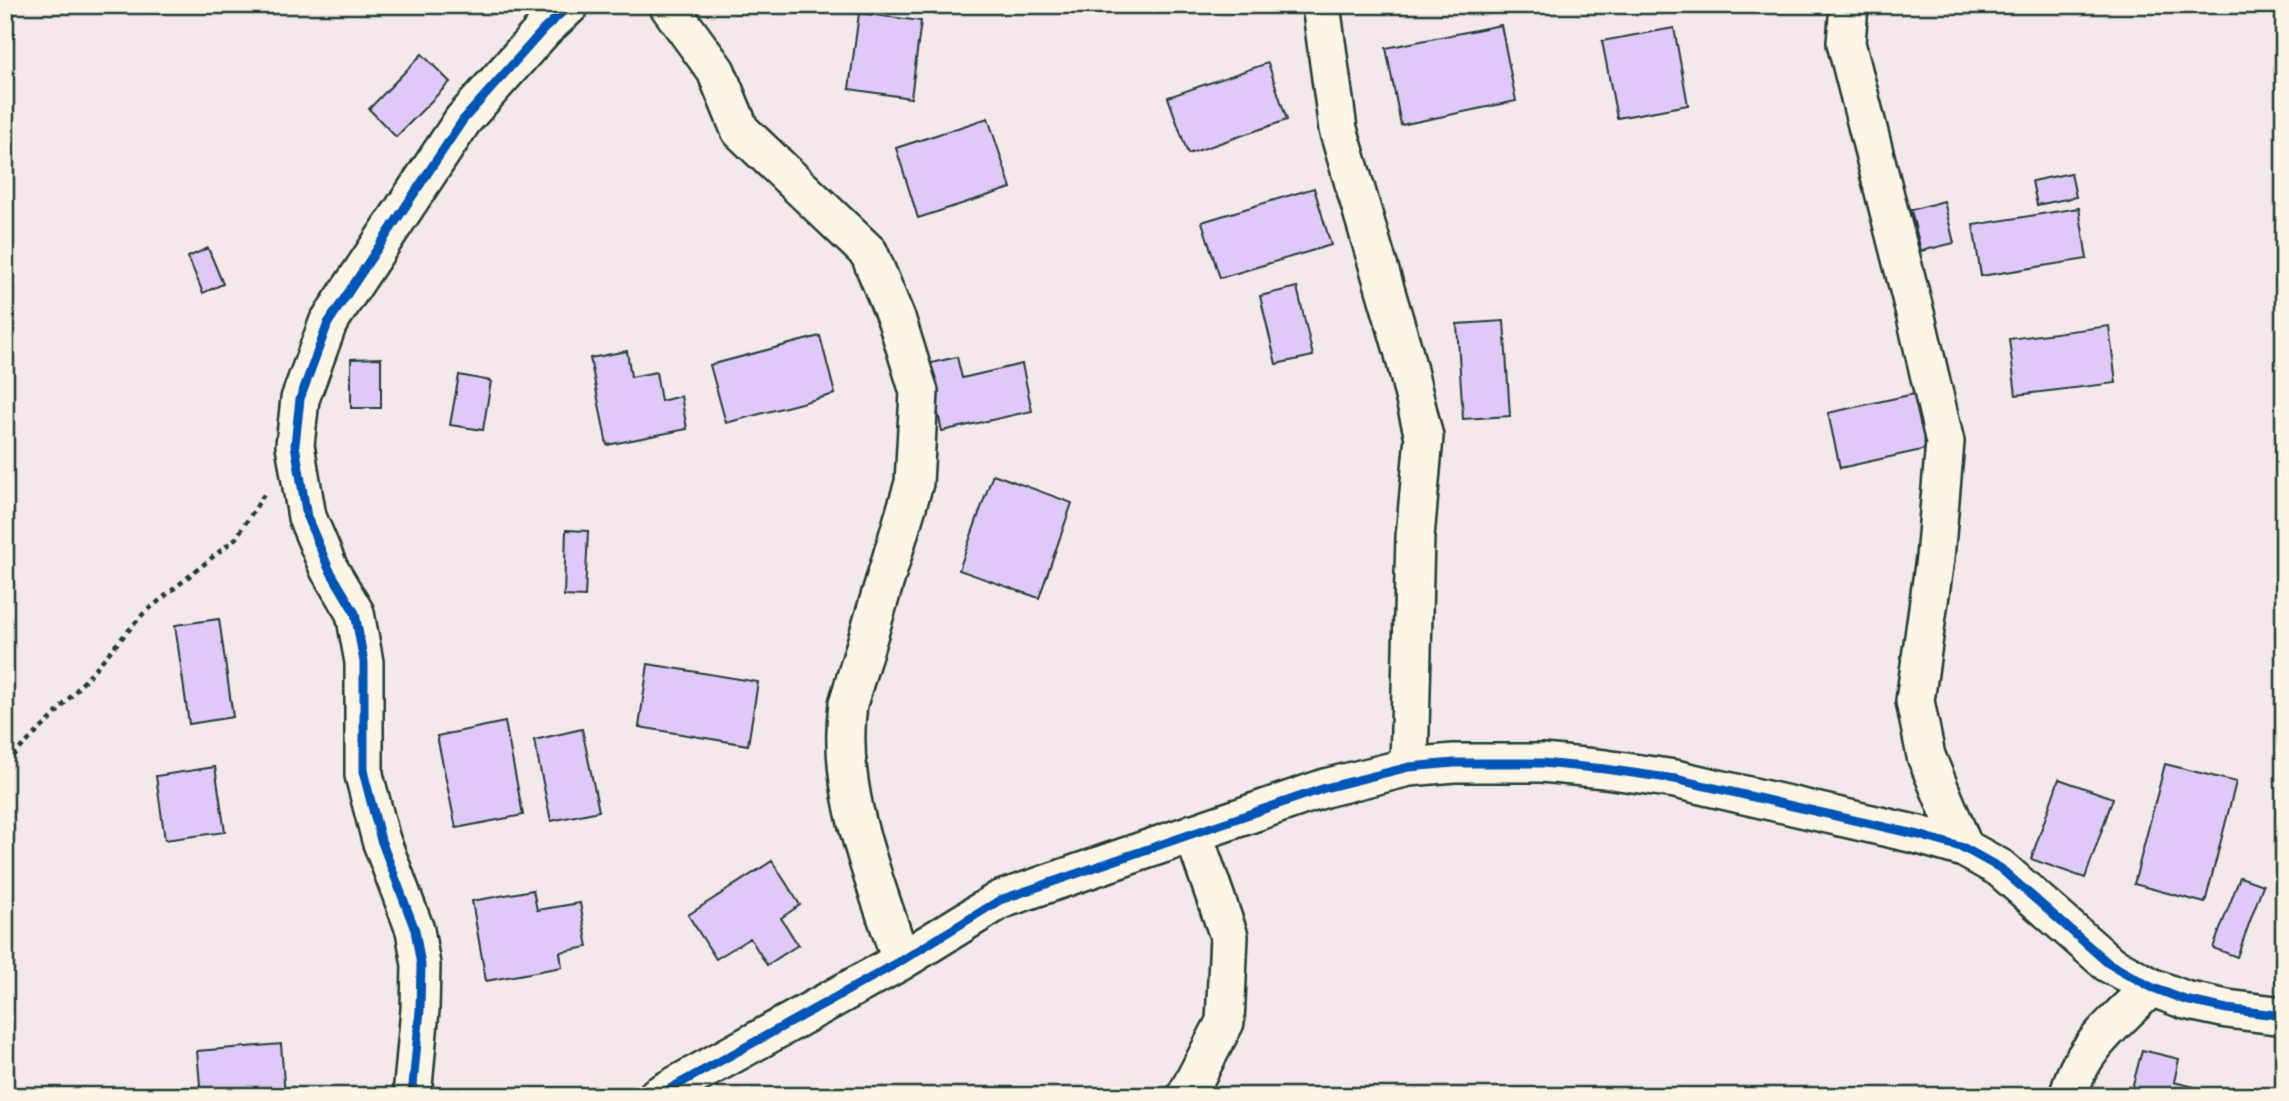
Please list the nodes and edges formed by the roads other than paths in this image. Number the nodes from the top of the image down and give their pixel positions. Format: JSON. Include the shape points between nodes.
{"nodes":[{"id":1,"x":570,"y":5,"type":"edge"},
{"id":2,"x":668,"y":5,"type":"edge"},
{"id":3,"x":1321,"y":5,"type":"edge"},
{"id":4,"x":1849,"y":5,"type":"edge"},
{"id":5,"x":1409,"y":767,"type":"junction"},
{"id":6,"x":1193,"y":834,"type":"junction"},
{"id":7,"x":1964,"y":848,"type":"junction"},
{"id":8,"x":901,"y":961,"type":"junction"},
{"id":9,"x":2151,"y":987,"type":"junction"},
{"id":10,"x":2284,"y":1016,"type":"edge"},
{"id":11,"x":412,"y":1096,"type":"edge"},
{"id":12,"x":657,"y":1096,"type":"edge"},
{"id":13,"x":1186,"y":1096,"type":"edge"},
{"id":14,"x":2070,"y":1096,"type":"edge"}],
"edges":[{"from":1,"to":11,"type":"street","via":[[463,120],[343,297],[299,399],[295,445],[307,517],[329,569],[355,613],[364,662],[363,775],[381,840],[415,930],[421,965]]},
{"from":2,"to":8,"type":"street","via":[[716,71],[740,130],[869,253],[919,392],[914,483],[848,704],[845,728],[847,781],[855,815]]},
{"from":3,"to":5,"type":"street","via":[[1338,130],[1424,437],[1415,537]]},
{"from":4,"to":7,"type":"street","via":[[1846,43],[1945,442],[1915,701],[1926,756]]},
{"from":5,"to":6,"type":"street","via":[[1325,788]]},
{"from":5,"to":7,"type":"street","via":[[1542,763],[1675,779]]},
{"from":6,"to":8,"type":"street","via":[[1000,900]]},
{"from":6,"to":13,"type":"street","via":[[1229,936],[1224,1022]]},
{"from":7,"to":9,"type":"street","via":[[2000,868],[2108,963]]},
{"from":8,"to":12,"type":"street"},
{"from":9,"to":10,"type":"street","via":[[2216,1007]]},
{"from":9,"to":14,"type":"street","via":[[2100,1039],[2073,1076]]}]}
